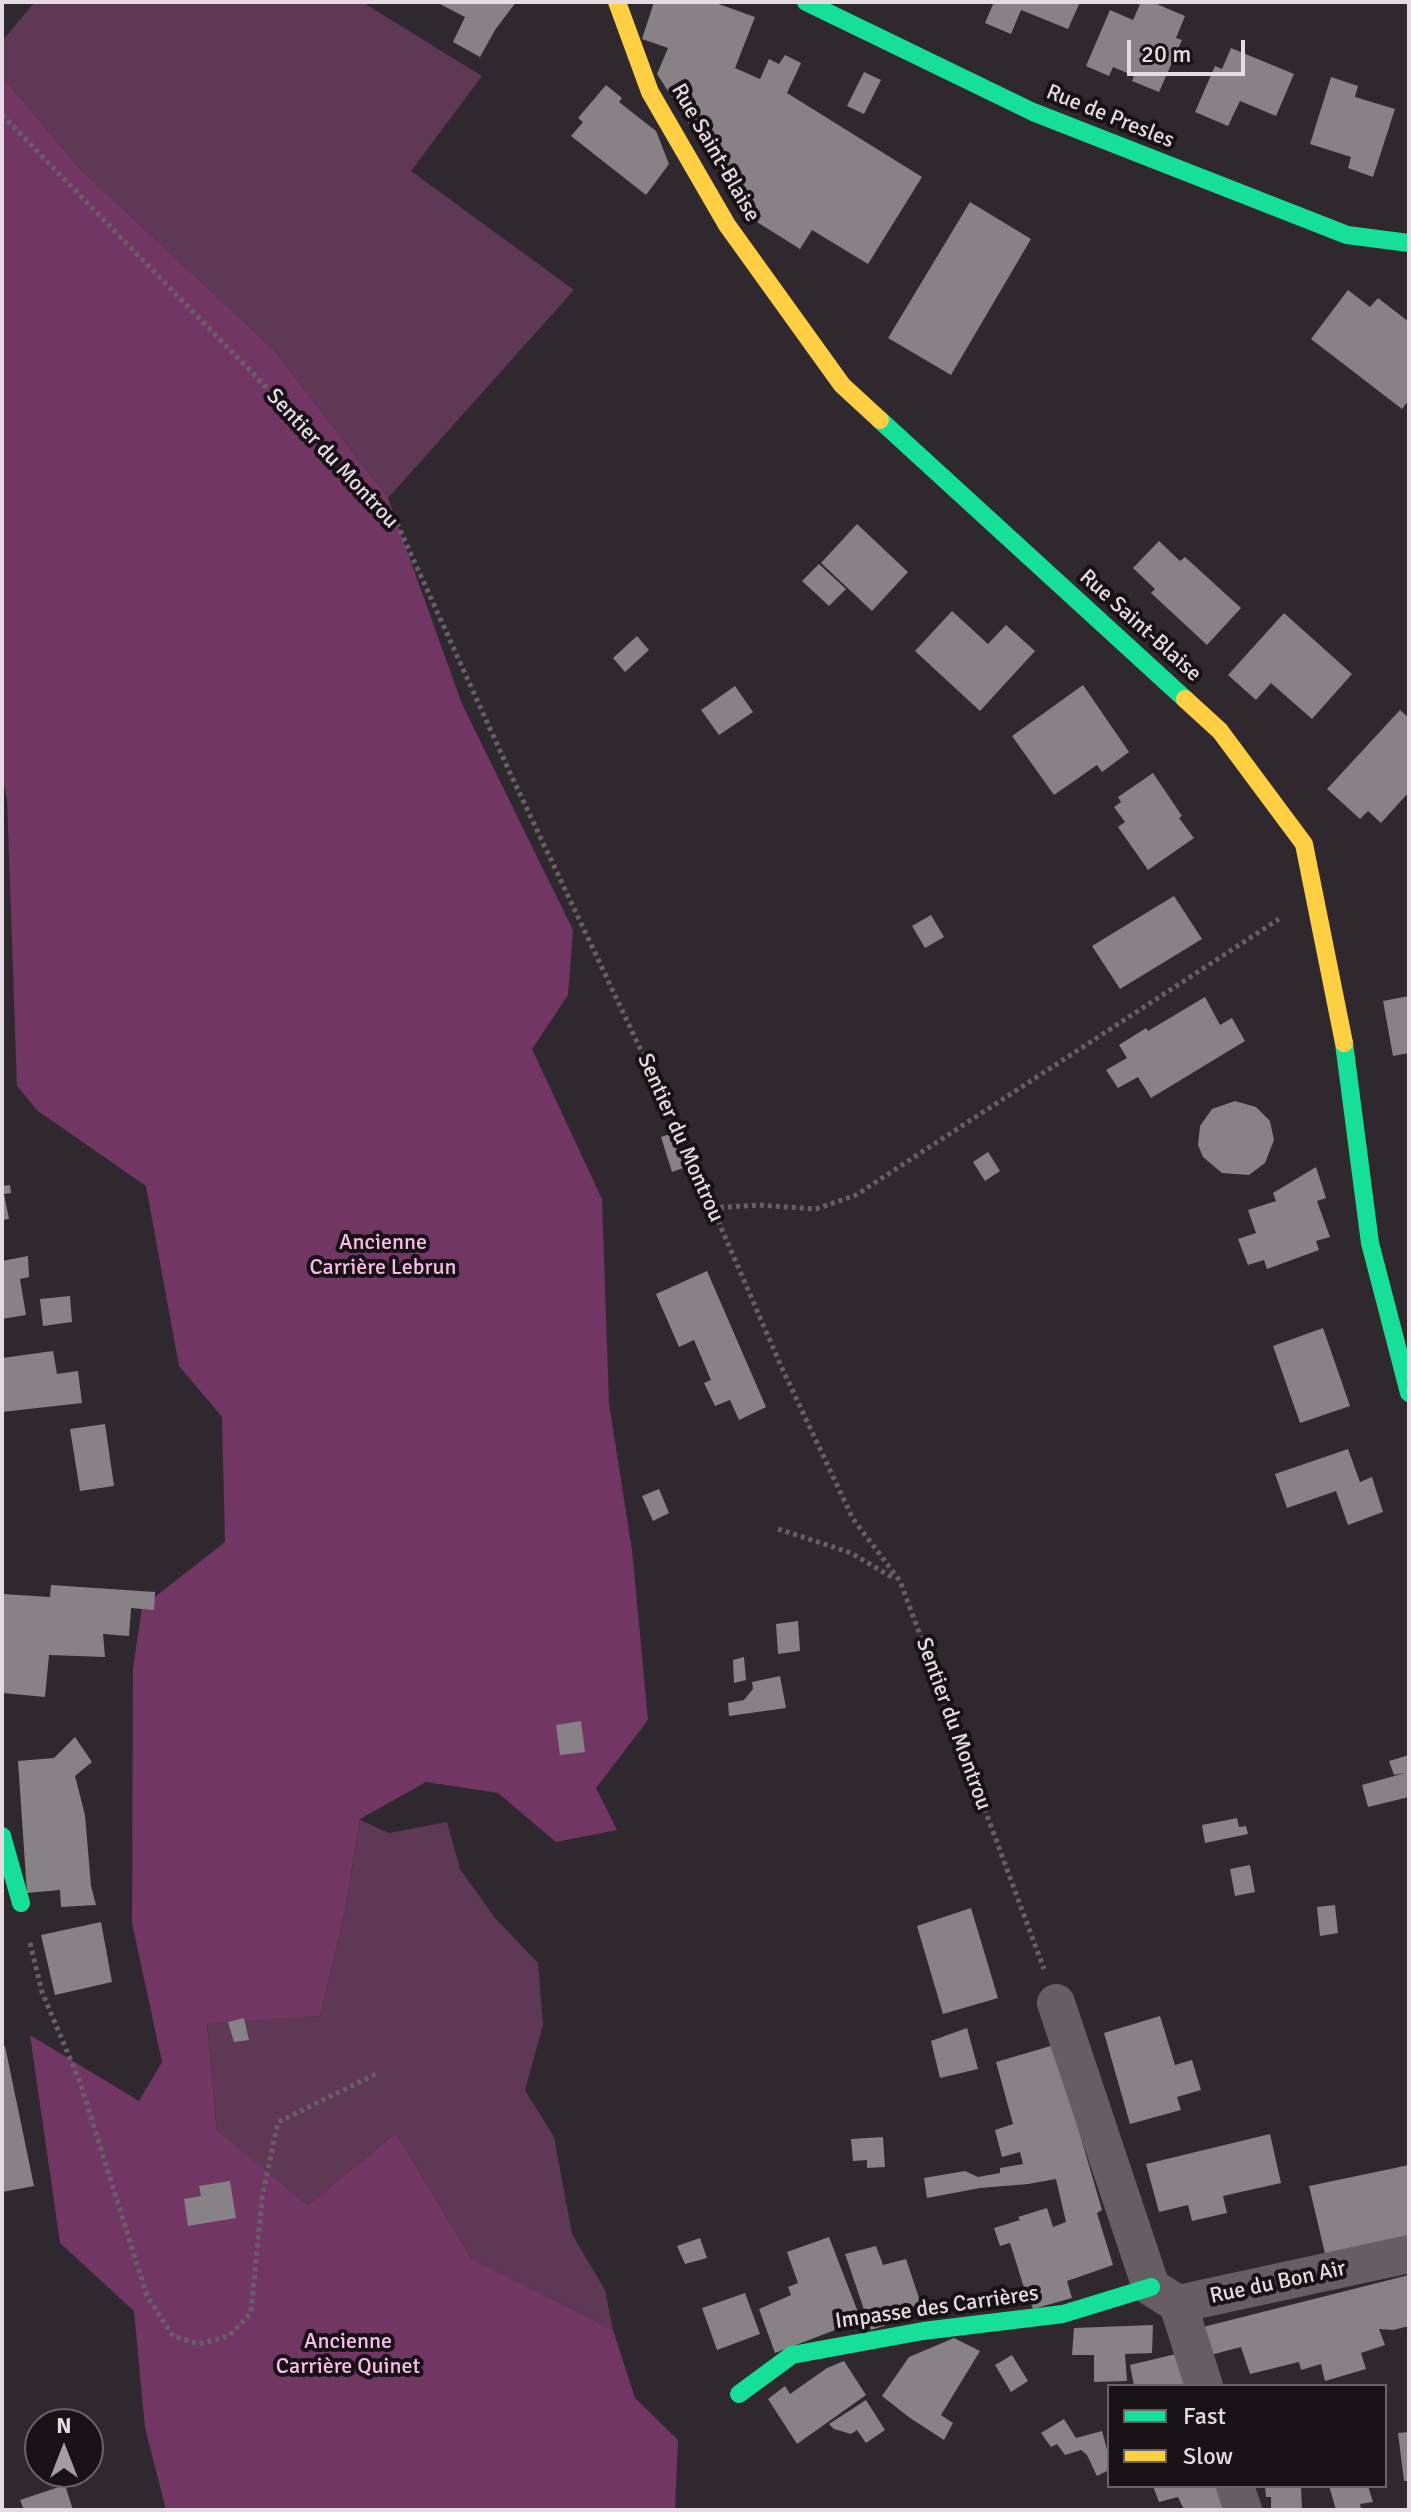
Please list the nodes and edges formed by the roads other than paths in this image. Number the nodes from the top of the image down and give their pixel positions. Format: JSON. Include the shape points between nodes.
{"nodes":[{"id":1,"x":617,"y":2,"type":"edge"},
{"id":2,"x":806,"y":2,"type":"edge"},
{"id":3,"x":1409,"y":243,"type":"edge"},
{"id":4,"x":1409,"y":1393,"type":"edge"},
{"id":5,"x":2,"y":1836,"type":"edge"},
{"id":6,"x":21,"y":1903,"type":"road end"},
{"id":7,"x":1056,"y":2003,"type":"road end"},
{"id":8,"x":1409,"y":2254,"type":"edge"},
{"id":9,"x":1165,"y":2295,"type":"junction"},
{"id":10,"x":1203,"y":2384,"type":"edge"},
{"id":11,"x":739,"y":2394,"type":"dead end"},
{"id":12,"x":1236,"y":2488,"type":"edge"},
{"id":13,"x":1243,"y":2510,"type":"edge"}],
"edges":[{"from":1,"to":4,"type":"street","name":"Rue Saint-Blaise","via":[[650,92],[727,225],[842,385],[1220,731],[1304,844],[1347,1058],[1370,1243]]},
{"from":2,"to":3,"type":"street","name":"Rue de Presles","via":[[1033,112],[1347,235]]},
{"from":5,"to":6,"type":"street"},
{"from":7,"to":9,"type":"street"},
{"from":8,"to":9,"type":"street","name":"Rue du Bon Air"},
{"from":9,"to":10,"type":"street"},
{"from":9,"to":11,"type":"street","name":"Impasse des Carrières","via":[[792,2355]]},
{"from":12,"to":13,"type":"street"}]}
